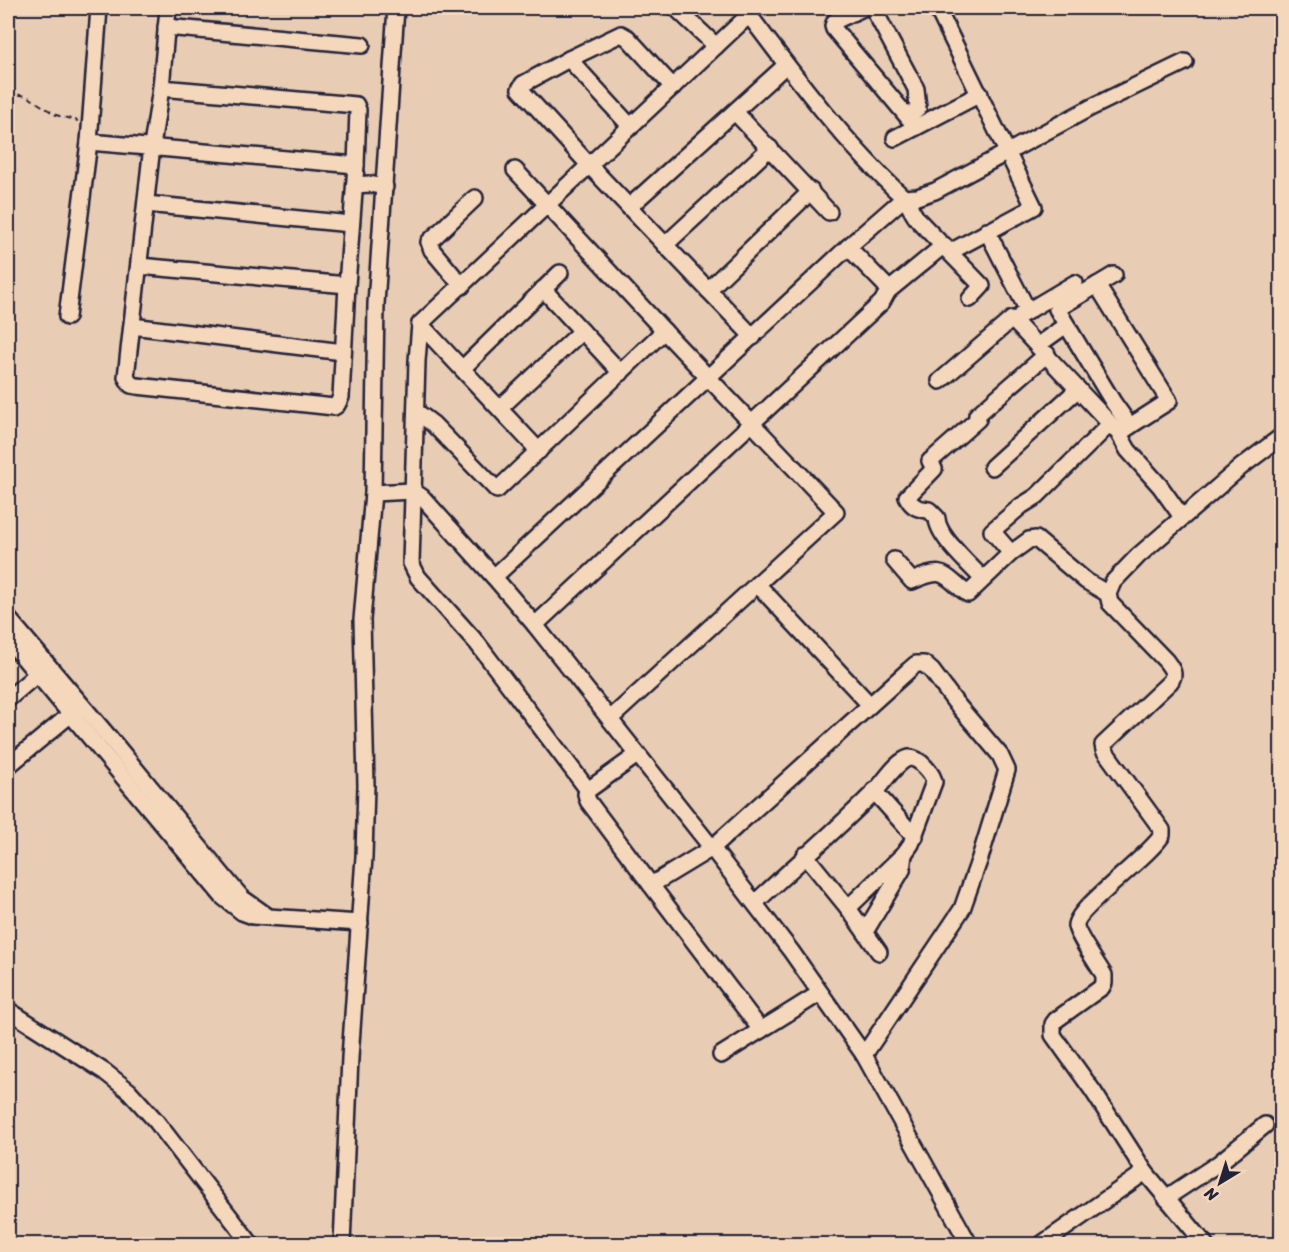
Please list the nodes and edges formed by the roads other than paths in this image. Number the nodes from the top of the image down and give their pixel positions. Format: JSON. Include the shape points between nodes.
{"nodes":[{"id":1,"x":99,"y":8,"type":"edge"},
{"id":2,"x":168,"y":8,"type":"edge"},
{"id":3,"x":396,"y":8,"type":"edge"},
{"id":4,"x":676,"y":8,"type":"edge"},
{"id":5,"x":863,"y":8,"type":"edge"},
{"id":6,"x":873,"y":8,"type":"edge"},
{"id":7,"x":937,"y":8,"type":"edge"},
{"id":8,"x":747,"y":11,"type":"edge"},
{"id":9,"x":166,"y":27,"type":"junction"},
{"id":10,"x":362,"y":45,"type":"dead end"},
{"id":11,"x":716,"y":46,"type":"junction"},
{"id":12,"x":569,"y":59,"type":"junction"},
{"id":13,"x":1185,"y":62,"type":"dead end"},
{"id":14,"x":786,"y":65,"type":"junction"},
{"id":15,"x":161,"y":87,"type":"junction"},
{"id":16,"x":673,"y":87,"type":"junction"},
{"id":17,"x":980,"y":94,"type":"junction"},
{"id":18,"x":735,"y":112,"type":"junction"},
{"id":19,"x":912,"y":122,"type":"junction"},
{"id":20,"x":631,"y":127,"type":"junction"},
{"id":21,"x":895,"y":138,"type":"dead end"},
{"id":22,"x":89,"y":142,"type":"junction"},
{"id":23,"x":152,"y":146,"type":"junction"},
{"id":24,"x":770,"y":148,"type":"junction"},
{"id":25,"x":1008,"y":152,"type":"junction"},
{"id":26,"x":356,"y":165,"type":"junction"},
{"id":27,"x":590,"y":166,"type":"junction"},
{"id":28,"x":515,"y":170,"type":"dead end"},
{"id":29,"x":372,"y":185,"type":"junction"},
{"id":30,"x":811,"y":191,"type":"junction"},
{"id":31,"x":475,"y":198,"type":"dead end"},
{"id":32,"x":904,"y":198,"type":"junction"},
{"id":33,"x":147,"y":204,"type":"junction"},
{"id":34,"x":548,"y":205,"type":"junction"},
{"id":35,"x":629,"y":207,"type":"junction"},
{"id":36,"x":829,"y":212,"type":"dead end"},
{"id":37,"x":351,"y":224,"type":"junction"},
{"id":38,"x":987,"y":231,"type":"junction"},
{"id":39,"x":665,"y":245,"type":"junction"},
{"id":40,"x":848,"y":247,"type":"junction"},
{"id":41,"x":947,"y":249,"type":"junction"},
{"id":42,"x":139,"y":266,"type":"junction"},
{"id":43,"x":560,"y":273,"type":"dead end"},
{"id":44,"x":1114,"y":275,"type":"dead end"},
{"id":45,"x":1075,"y":283,"type":"dead end"},
{"id":46,"x":347,"y":285,"type":"junction"},
{"id":47,"x":1097,"y":285,"type":"junction"},
{"id":48,"x":462,"y":286,"type":"junction"},
{"id":49,"x":543,"y":289,"type":"junction"},
{"id":50,"x":708,"y":290,"type":"junction"},
{"id":51,"x":888,"y":291,"type":"junction"},
{"id":52,"x":970,"y":299,"type":"dead end"},
{"id":53,"x":67,"y":317,"type":"dead end"},
{"id":54,"x":420,"y":324,"type":"junction"},
{"id":55,"x":1066,"y":325,"type":"junction"},
{"id":56,"x":132,"y":326,"type":"junction"},
{"id":57,"x":582,"y":331,"type":"junction"},
{"id":58,"x":664,"y":332,"type":"junction"},
{"id":59,"x":753,"y":338,"type":"junction"},
{"id":60,"x":1042,"y":350,"type":"junction"},
{"id":61,"x":343,"y":352,"type":"junction"},
{"id":62,"x":463,"y":368,"type":"junction"},
{"id":63,"x":621,"y":373,"type":"junction"},
{"id":64,"x":709,"y":378,"type":"junction"},
{"id":65,"x":939,"y":381,"type":"dead end"},
{"id":66,"x":1078,"y":389,"type":"junction"},
{"id":67,"x":500,"y":408,"type":"junction"},
{"id":68,"x":417,"y":412,"type":"junction"},
{"id":69,"x":753,"y":423,"type":"junction"},
{"id":70,"x":1120,"y":428,"type":"junction"},
{"id":71,"x":1281,"y":436,"type":"edge"},
{"id":72,"x":539,"y":451,"type":"junction"},
{"id":73,"x":992,"y":468,"type":"dead end"},
{"id":74,"x":413,"y":491,"type":"junction"},
{"id":75,"x":373,"y":493,"type":"junction"},
{"id":76,"x":1182,"y":517,"type":"junction"},
{"id":77,"x":1011,"y":553,"type":"junction"},
{"id":78,"x":894,"y":560,"type":"dead end"},
{"id":79,"x":494,"y":577,"type":"junction"},
{"id":80,"x":983,"y":579,"type":"junction"},
{"id":81,"x":757,"y":584,"type":"junction"},
{"id":82,"x":1108,"y":594,"type":"junction"},
{"id":83,"x":535,"y":625,"type":"junction"},
{"id":84,"x":10,"y":630,"type":"edge"},
{"id":85,"x":36,"y":675,"type":"junction"},
{"id":86,"x":8,"y":699,"type":"edge"},
{"id":87,"x":870,"y":705,"type":"junction"},
{"id":88,"x":76,"y":710,"type":"junction"},
{"id":89,"x":610,"y":719,"type":"junction"},
{"id":90,"x":637,"y":755,"type":"junction"},
{"id":91,"x":8,"y":766,"type":"edge"},
{"id":92,"x":588,"y":790,"type":"junction"},
{"id":93,"x":874,"y":791,"type":"junction"},
{"id":94,"x":915,"y":837,"type":"junction"},
{"id":95,"x":712,"y":848,"type":"junction"},
{"id":96,"x":904,"y":854,"type":"junction"},
{"id":97,"x":806,"y":855,"type":"junction"},
{"id":98,"x":651,"y":885,"type":"junction"},
{"id":99,"x":755,"y":903,"type":"junction"},
{"id":100,"x":848,"y":908,"type":"junction"},
{"id":101,"x":360,"y":923,"type":"junction"},
{"id":102,"x":865,"y":932,"type":"junction"},
{"id":103,"x":879,"y":952,"type":"dead end"},
{"id":104,"x":820,"y":993,"type":"junction"},
{"id":105,"x":8,"y":1010,"type":"edge"},
{"id":106,"x":761,"y":1030,"type":"junction"},
{"id":107,"x":721,"y":1055,"type":"dead end"},
{"id":108,"x":864,"y":1055,"type":"junction"},
{"id":109,"x":1265,"y":1125,"type":"dead end"},
{"id":110,"x":1145,"y":1172,"type":"junction"},
{"id":111,"x":1166,"y":1198,"type":"junction"},
{"id":112,"x":251,"y":1245,"type":"edge"},
{"id":113,"x":342,"y":1245,"type":"edge"},
{"id":114,"x":969,"y":1245,"type":"edge"},
{"id":115,"x":1042,"y":1245,"type":"edge"},
{"id":116,"x":1205,"y":1245,"type":"edge"}],
"edges":[{"from":1,"to":22,"type":"street"},
{"from":2,"to":9,"type":"street"},
{"from":3,"to":29,"type":"street"},
{"from":4,"to":11,"type":"street"},
{"from":5,"to":19,"type":"street","via":[[833,26]]},
{"from":6,"to":19,"type":"street","via":[[916,89],[918,108]]},
{"from":7,"to":17,"type":"street"},
{"from":8,"to":11,"type":"street"},
{"from":8,"to":14,"type":"street"},
{"from":9,"to":10,"type":"street"},
{"from":9,"to":15,"type":"street"},
{"from":11,"to":16,"type":"street"},
{"from":12,"to":16,"type":"street","via":[[621,34]]},
{"from":12,"to":20,"type":"street"},
{"from":12,"to":27,"type":"street","via":[[520,89]]},
{"from":13,"to":25,"type":"street"},
{"from":14,"to":18,"type":"street"},
{"from":14,"to":32,"type":"street","via":[[870,165]]},
{"from":15,"to":23,"type":"street"},
{"from":15,"to":26,"type":"street","via":[[356,105]]},
{"from":16,"to":20,"type":"street"},
{"from":17,"to":19,"type":"street"},
{"from":17,"to":25,"type":"street"},
{"from":18,"to":24,"type":"street"},
{"from":18,"to":35,"type":"street"},
{"from":19,"to":21,"type":"street"},
{"from":20,"to":27,"type":"street"},
{"from":22,"to":23,"type":"street"},
{"from":22,"to":53,"type":"street"},
{"from":23,"to":26,"type":"street"},
{"from":23,"to":33,"type":"street"},
{"from":24,"to":30,"type":"street"},
{"from":24,"to":39,"type":"street"},
{"from":25,"to":32,"type":"street","via":[[935,191]]},
{"from":25,"to":38,"type":"street","via":[[1034,207]]},
{"from":26,"to":29,"type":"street"},
{"from":27,"to":34,"type":"street"},
{"from":27,"to":35,"type":"street"},
{"from":28,"to":34,"type":"street"},
{"from":29,"to":37,"type":"street"},
{"from":29,"to":75,"type":"street","via":[[376,304]]},
{"from":30,"to":36,"type":"street"},
{"from":30,"to":50,"type":"street"},
{"from":31,"to":48,"type":"street","via":[[429,242]]},
{"from":32,"to":40,"type":"street"},
{"from":32,"to":41,"type":"street","via":[[916,218]]},
{"from":33,"to":37,"type":"street"},
{"from":33,"to":42,"type":"street"},
{"from":34,"to":48,"type":"street"},
{"from":34,"to":58,"type":"street"},
{"from":35,"to":39,"type":"street"},
{"from":37,"to":46,"type":"street"},
{"from":38,"to":41,"type":"street"},
{"from":38,"to":45,"type":"street","via":[[1023,314]]},
{"from":39,"to":50,"type":"street"},
{"from":40,"to":51,"type":"street"},
{"from":40,"to":59,"type":"street"},
{"from":41,"to":51,"type":"street"},
{"from":41,"to":52,"type":"street","via":[[982,286]]},
{"from":42,"to":46,"type":"street"},
{"from":42,"to":56,"type":"street"},
{"from":43,"to":49,"type":"street"},
{"from":44,"to":47,"type":"street"},
{"from":46,"to":61,"type":"street"},
{"from":47,"to":55,"type":"street","via":[[1057,309]]},
{"from":47,"to":70,"type":"street","via":[[1169,401]]},
{"from":48,"to":54,"type":"street"},
{"from":49,"to":57,"type":"street"},
{"from":49,"to":62,"type":"street"},
{"from":50,"to":59,"type":"street"},
{"from":51,"to":69,"type":"street","via":[[882,302]]},
{"from":54,"to":62,"type":"street"},
{"from":54,"to":68,"type":"street"},
{"from":55,"to":60,"type":"street"},
{"from":55,"to":70,"type":"street","via":[[1113,402]]},
{"from":56,"to":61,"type":"street"},
{"from":56,"to":61,"type":"street","via":[[126,377],[131,385],[137,386],[334,407],[341,397]]},
{"from":57,"to":63,"type":"street"},
{"from":57,"to":67,"type":"street"},
{"from":58,"to":63,"type":"street"},
{"from":58,"to":64,"type":"street"},
{"from":59,"to":64,"type":"street"},
{"from":60,"to":65,"type":"street","via":[[1012,319]]},
{"from":60,"to":66,"type":"street"},
{"from":60,"to":80,"type":"street","via":[[977,415],[978,419],[930,462],[934,469],[907,497],[918,509],[929,510],[938,518],[937,525]]},
{"from":62,"to":67,"type":"street"},
{"from":63,"to":72,"type":"street"},
{"from":64,"to":69,"type":"street"},
{"from":64,"to":79,"type":"street"},
{"from":66,"to":70,"type":"street"},
{"from":66,"to":73,"type":"street"},
{"from":67,"to":72,"type":"street"},
{"from":68,"to":72,"type":"street","via":[[497,490]]},
{"from":68,"to":74,"type":"street"},
{"from":69,"to":81,"type":"street","via":[[836,512]]},
{"from":69,"to":83,"type":"street"},
{"from":70,"to":76,"type":"street","via":[[1128,450],[1161,486]]},
{"from":70,"to":77,"type":"street","via":[[992,531]]},
{"from":71,"to":76,"type":"street"},
{"from":74,"to":75,"type":"street"},
{"from":74,"to":79,"type":"street"},
{"from":74,"to":92,"type":"street","via":[[414,570],[477,644]]},
{"from":75,"to":101,"type":"street","via":[[363,620],[366,785]]},
{"from":76,"to":82,"type":"street","via":[[1113,582]]},
{"from":77,"to":80,"type":"street"},
{"from":77,"to":82,"type":"street","via":[[1036,539],[1086,581]]},
{"from":78,"to":80,"type":"street","via":[[912,581],[937,573],[947,575],[968,594]]},
{"from":79,"to":83,"type":"street"},
{"from":81,"to":87,"type":"street"},
{"from":81,"to":89,"type":"street"},
{"from":82,"to":110,"type":"street","via":[[1110,603],[1173,672],[1170,682],[1104,745],[1162,835],[1144,857],[1077,918],[1076,929],[1104,975],[1104,983],[1056,1020],[1052,1029]]},
{"from":83,"to":89,"type":"street"},
{"from":84,"to":85,"type":"street"},
{"from":84,"to":88,"type":"street"},
{"from":85,"to":86,"type":"street"},
{"from":85,"to":88,"type":"street"},
{"from":87,"to":95,"type":"street"},
{"from":87,"to":108,"type":"street","via":[[916,664],[924,664],[1000,756],[1007,770],[962,909]]},
{"from":88,"to":91,"type":"street"},
{"from":88,"to":101,"type":"street","via":[[224,897],[242,912]]},
{"from":89,"to":90,"type":"street"},
{"from":90,"to":92,"type":"street"},
{"from":90,"to":95,"type":"street"},
{"from":92,"to":98,"type":"street","via":[[588,801]]},
{"from":93,"to":94,"type":"street"},
{"from":93,"to":94,"type":"street","via":[[905,760],[915,759],[927,769],[934,782]]},
{"from":93,"to":97,"type":"street"},
{"from":94,"to":96,"type":"street"},
{"from":95,"to":98,"type":"street"},
{"from":95,"to":99,"type":"street"},
{"from":96,"to":100,"type":"street"},
{"from":96,"to":102,"type":"street","via":[[902,870]]},
{"from":97,"to":99,"type":"street"},
{"from":97,"to":100,"type":"street"},
{"from":98,"to":106,"type":"street"},
{"from":99,"to":104,"type":"street"},
{"from":100,"to":102,"type":"street"},
{"from":101,"to":113,"type":"street"},
{"from":102,"to":103,"type":"street"},
{"from":104,"to":106,"type":"street"},
{"from":104,"to":108,"type":"street"},
{"from":105,"to":112,"type":"street","via":[[129,1091]]},
{"from":106,"to":107,"type":"street"},
{"from":108,"to":114,"type":"street"},
{"from":109,"to":111,"type":"street","via":[[1219,1163]]},
{"from":110,"to":111,"type":"street"},
{"from":110,"to":115,"type":"street"},
{"from":111,"to":116,"type":"street"}]}
